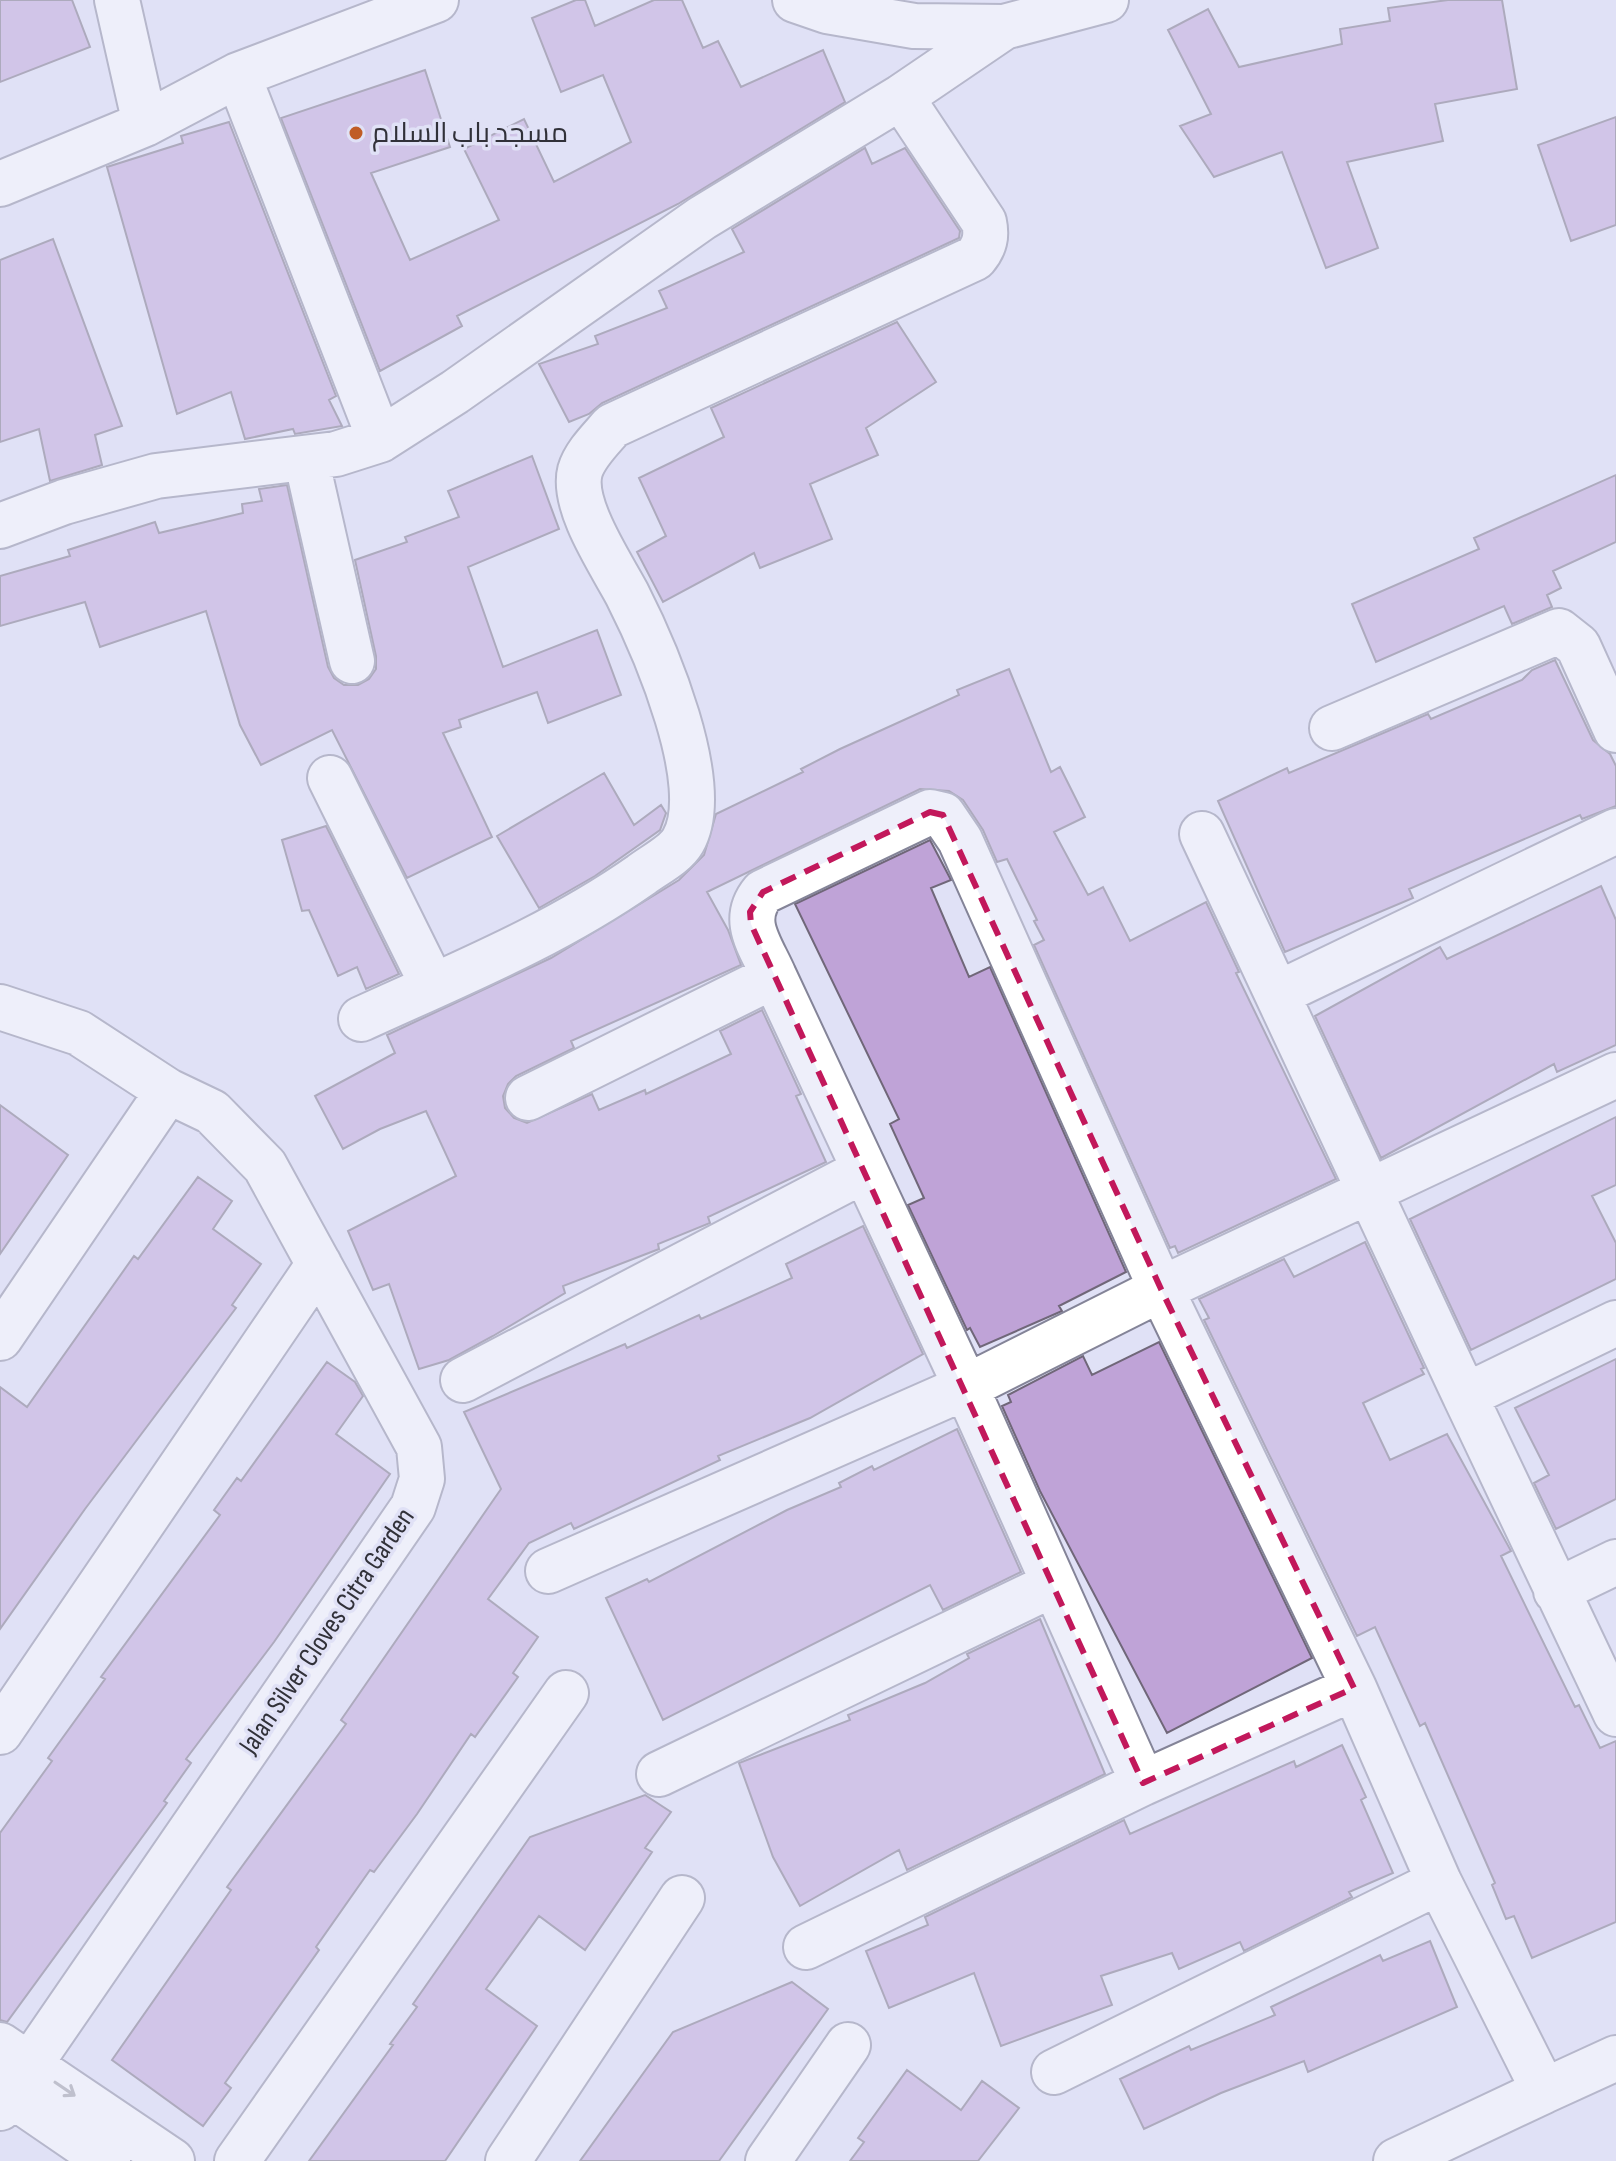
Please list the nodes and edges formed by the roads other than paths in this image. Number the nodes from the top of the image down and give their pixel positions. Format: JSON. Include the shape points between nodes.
{"nodes":[{"id":1,"x":117,"y":0,"type":"edge"},
{"id":2,"x":436,"y":0,"type":"edge"},
{"id":3,"x":795,"y":0,"type":"edge"},
{"id":4,"x":1106,"y":0,"type":"edge"},
{"id":5,"x":1004,"y":27,"type":"junction"},
{"id":6,"x":238,"y":75,"type":"junction"},
{"id":7,"x":901,"y":97,"type":"junction"},
{"id":8,"x":145,"y":124,"type":"junction"},
{"id":9,"x":0,"y":184,"type":"edge"},
{"id":10,"x":380,"y":440,"type":"junction"},
{"id":11,"x":306,"y":458,"type":"junction"},
{"id":12,"x":0,"y":526,"type":"edge"},
{"id":13,"x":352,"y":661,"type":"dead end"},
{"id":14,"x":1332,"y":728,"type":"dead end"},
{"id":15,"x":1616,"y":730,"type":"edge"},
{"id":16,"x":330,"y":778,"type":"dead end"},
{"id":17,"x":1616,"y":831,"type":"edge"},
{"id":18,"x":1202,"y":834,"type":"dead end"},
{"id":19,"x":774,"y":976,"type":"junction"},
{"id":20,"x":433,"y":986,"type":"junction"},
{"id":21,"x":1277,"y":994,"type":"junction"},
{"id":22,"x":0,"y":1007,"type":"edge"},
{"id":23,"x":361,"y":1019,"type":"dead end"},
{"id":24,"x":1616,"y":1075,"type":"edge"},
{"id":25,"x":168,"y":1091,"type":"junction"},
{"id":26,"x":528,"y":1098,"type":"dead end"},
{"id":27,"x":863,"y":1171,"type":"junction"},
{"id":28,"x":1369,"y":1192,"type":"junction"},
{"id":29,"x":319,"y":1264,"type":"junction"},
{"id":30,"x":1161,"y":1289,"type":"junction"},
{"id":31,"x":1616,"y":1323,"type":"edge"},
{"id":32,"x":0,"y":1338,"type":"edge"},
{"id":33,"x":463,"y":1380,"type":"dead end"},
{"id":34,"x":966,"y":1387,"type":"junction"},
{"id":35,"x":1465,"y":1396,"type":"junction"},
{"id":36,"x":1616,"y":1562,"type":"edge"},
{"id":37,"x":548,"y":1571,"type":"dead end"},
{"id":38,"x":1052,"y":1585,"type":"junction"},
{"id":39,"x":1556,"y":1591,"type":"junction"},
{"id":40,"x":1354,"y":1688,"type":"junction"},
{"id":41,"x":566,"y":1693,"type":"dead end"},
{"id":42,"x":1616,"y":1714,"type":"edge"},
{"id":43,"x":0,"y":1732,"type":"edge"},
{"id":44,"x":659,"y":1774,"type":"dead end"},
{"id":45,"x":1143,"y":1783,"type":"junction"},
{"id":46,"x":1439,"y":1882,"type":"junction"},
{"id":47,"x":682,"y":1898,"type":"dead end"},
{"id":48,"x":806,"y":1947,"type":"dead end"},
{"id":49,"x":848,"y":2045,"type":"dead end"},
{"id":50,"x":1616,"y":2058,"type":"edge"},
{"id":51,"x":1054,"y":2072,"type":"dead end"},
{"id":52,"x":8,"y":2080,"type":"edge"},
{"id":53,"x":1544,"y":2091,"type":"junction"},
{"id":54,"x":108,"y":2161,"type":"edge"},
{"id":55,"x":172,"y":2161,"type":"edge"},
{"id":56,"x":237,"y":2161,"type":"edge"},
{"id":57,"x":508,"y":2161,"type":"edge"},
{"id":58,"x":768,"y":2161,"type":"edge"},
{"id":59,"x":1396,"y":2161,"type":"edge"}],
"edges":[{"from":1,"to":8,"type":"street"},
{"from":2,"to":6,"type":"street"},
{"from":3,"to":5,"type":"street","via":[[914,26]]},
{"from":4,"to":5,"type":"street"},
{"from":5,"to":7,"type":"street"},
{"from":6,"to":8,"type":"street"},
{"from":6,"to":10,"type":"street"},
{"from":7,"to":10,"type":"street","via":[[702,218]]},
{"from":7,"to":20,"type":"street","via":[[984,222],[982,251],[612,426],[580,471],[587,516],[641,621],[685,742],[694,790],[683,842],[553,931]]},
{"from":8,"to":9,"type":"street"},
{"from":10,"to":11,"type":"street"},
{"from":11,"to":12,"type":"street","via":[[156,476]]},
{"from":11,"to":13,"type":"street"},
{"from":14,"to":15,"type":"street","via":[[1559,631],[1578,646]]},
{"from":16,"to":20,"type":"street"},
{"from":17,"to":21,"type":"street"},
{"from":18,"to":21,"type":"street"},
{"from":19,"to":26,"type":"street"},
{"from":19,"to":27,"type":"street"},
{"from":19,"to":30,"type":"street","via":[[751,924],[750,912],[763,892],[930,812],[943,815],[960,840]]},
{"from":20,"to":23,"type":"street"},
{"from":21,"to":28,"type":"street"},
{"from":22,"to":25,"type":"street","name":"Jalan Silver Cloves Citra Garden","via":[[79,1033]]},
{"from":24,"to":28,"type":"street"},
{"from":25,"to":29,"type":"street","name":"Jalan Silver Cloves Citra Garden","via":[[212,1112],[265,1166]]},
{"from":25,"to":32,"type":"street"},
{"from":27,"to":33,"type":"street"},
{"from":27,"to":34,"type":"street"},
{"from":28,"to":30,"type":"street"},
{"from":28,"to":35,"type":"street"},
{"from":29,"to":43,"type":"street"},
{"from":29,"to":52,"type":"street","name":"Jalan Silver Cloves Citra Garden","via":[[419,1447],[422,1479],[413,1507]]},
{"from":30,"to":34,"type":"street"},
{"from":30,"to":40,"type":"street"},
{"from":31,"to":35,"type":"street"},
{"from":34,"to":37,"type":"street"},
{"from":34,"to":38,"type":"street"},
{"from":35,"to":39,"type":"street"},
{"from":36,"to":39,"type":"street"},
{"from":38,"to":44,"type":"street"},
{"from":38,"to":45,"type":"street"},
{"from":39,"to":42,"type":"street"},
{"from":40,"to":45,"type":"street"},
{"from":40,"to":46,"type":"street"},
{"from":41,"to":56,"type":"street"},
{"from":45,"to":48,"type":"street"},
{"from":46,"to":51,"type":"street"},
{"from":46,"to":53,"type":"street"},
{"from":47,"to":57,"type":"street"},
{"from":49,"to":58,"type":"street"},
{"from":50,"to":53,"type":"street"},
{"from":52,"to":54,"type":"street"},
{"from":52,"to":55,"type":"street","one_way":true},
{"from":53,"to":59,"type":"street"}]}
